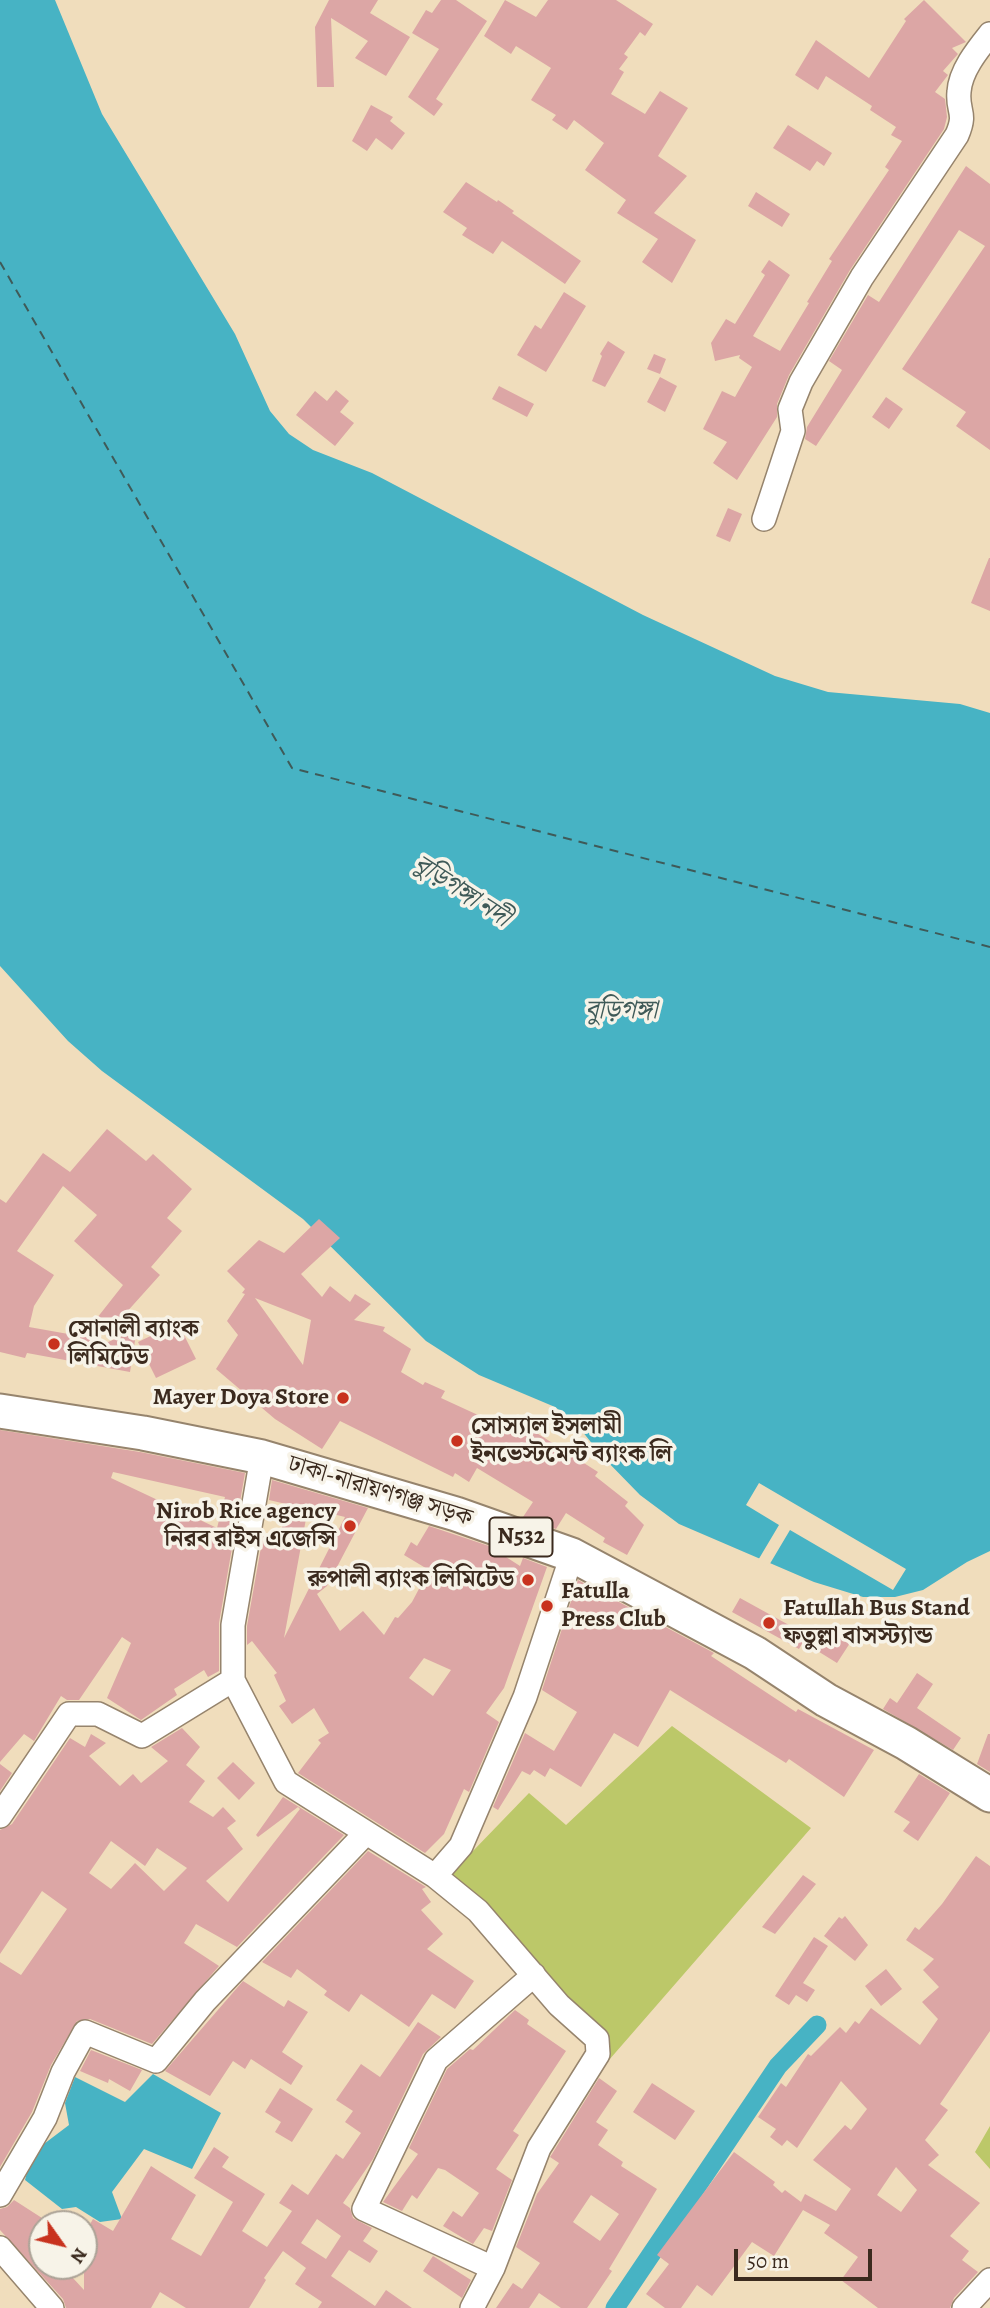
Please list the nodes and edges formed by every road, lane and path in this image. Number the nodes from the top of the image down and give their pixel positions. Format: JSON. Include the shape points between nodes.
{"nodes":[{"id":1,"x":990,"y":34,"type":"edge"},
{"id":2,"x":764,"y":519,"type":"dead end"},
{"id":3,"x":0,"y":1411,"type":"edge"},
{"id":4,"x":262,"y":1457,"type":"junction"},
{"id":5,"x":572,"y":1555,"type":"junction"},
{"id":6,"x":233,"y":1680,"type":"junction"},
{"id":7,"x":990,"y":1794,"type":"edge"},
{"id":8,"x":0,"y":1816,"type":"edge"},
{"id":9,"x":365,"y":1834,"type":"junction"},
{"id":10,"x":435,"y":1876,"type":"junction"},
{"id":11,"x":534,"y":1975,"type":"junction"},
{"id":12,"x":0,"y":2194,"type":"edge"},
{"id":13,"x":0,"y":2248,"type":"edge"},
{"id":14,"x":493,"y":2268,"type":"junction"},
{"id":15,"x":990,"y":2280,"type":"edge"},
{"id":16,"x":52,"y":2308,"type":"edge"},
{"id":17,"x":472,"y":2308,"type":"edge"},
{"id":18,"x":964,"y":2308,"type":"edge"}],
"edges":[{"from":1,"to":2,"type":"street","via":[[962,80],[958,93],[963,119],[957,135],[862,276],[802,382],[790,409],[793,431]]},
{"from":3,"to":4,"type":"highway","name":"ঢাকা-নারায়ণগঞ্জ সড়ক","number":"N532"},
{"from":4,"to":5,"type":"highway","name":"ঢাকা-নারায়ণগঞ্জ সড়ক","number":"N532","via":[[456,1514]]},
{"from":4,"to":6,"type":"street","via":[[233,1625]]},
{"from":5,"to":7,"type":"highway","name":"ঢাকা-নারায়ণগঞ্জ সড়ক","number":"N532","via":[[755,1653],[826,1700]]},
{"from":5,"to":10,"type":"street","via":[[525,1697],[461,1846]]},
{"from":6,"to":8,"type":"street","via":[[142,1736],[98,1714],[69,1714]]},
{"from":6,"to":9,"type":"street","via":[[286,1782]]},
{"from":9,"to":10,"type":"street"},
{"from":9,"to":12,"type":"street","via":[[205,2001],[156,2061],[85,2032],[45,2118]]},
{"from":10,"to":11,"type":"street","via":[[478,1911]]},
{"from":11,"to":14,"type":"street","via":[[597,2039],[598,2054],[539,2148]]},
{"from":11,"to":14,"type":"street","via":[[436,2060],[364,2209]]},
{"from":13,"to":16,"type":"street"},
{"from":14,"to":17,"type":"street"},
{"from":15,"to":18,"type":"street"}]}
